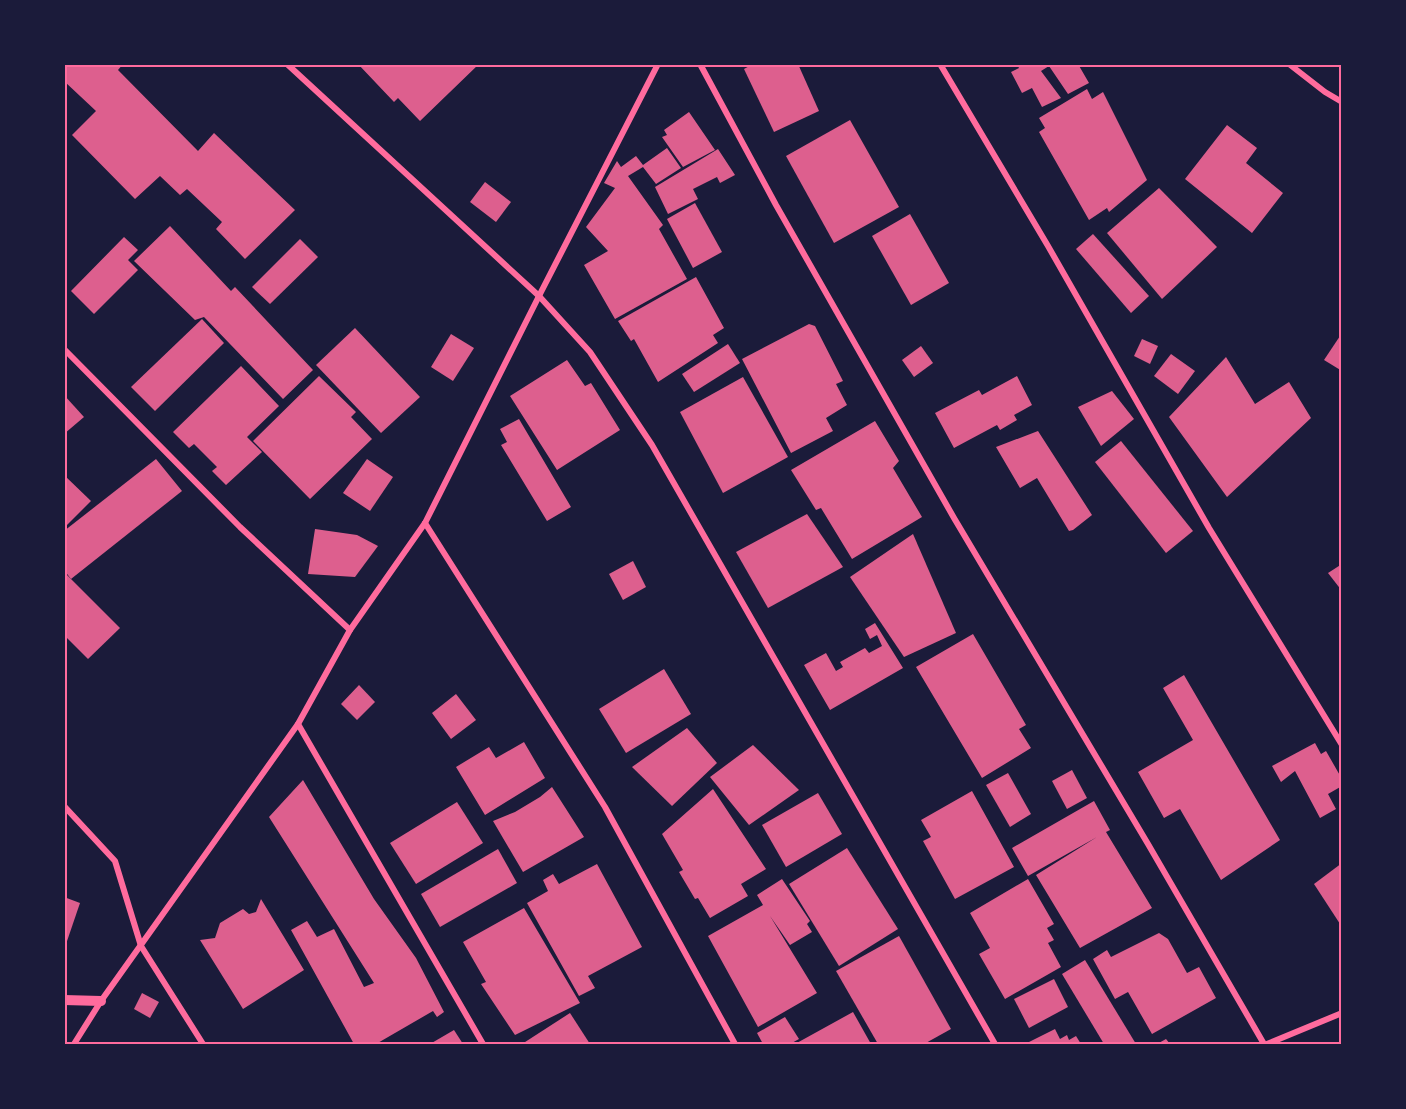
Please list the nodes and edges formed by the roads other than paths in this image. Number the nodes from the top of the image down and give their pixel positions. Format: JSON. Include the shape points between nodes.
{"nodes":[{"id":1,"x":287,"y":64,"type":"edge"},
{"id":2,"x":658,"y":64,"type":"edge"},
{"id":3,"x":700,"y":64,"type":"edge"},
{"id":4,"x":940,"y":64,"type":"edge"},
{"id":5,"x":1289,"y":64,"type":"edge"},
{"id":6,"x":1341,"y":102,"type":"edge"},
{"id":7,"x":539,"y":296,"type":"junction"},
{"id":8,"x":64,"y":349,"type":"edge"},
{"id":9,"x":425,"y":523,"type":"junction"},
{"id":10,"x":350,"y":630,"type":"junction"},
{"id":11,"x":298,"y":724,"type":"junction"},
{"id":12,"x":1341,"y":745,"type":"edge"},
{"id":13,"x":64,"y":806,"type":"edge"},
{"id":14,"x":141,"y":946,"type":"junction"},
{"id":15,"x":64,"y":1000,"type":"edge"},
{"id":16,"x":101,"y":1001,"type":"junction"},
{"id":17,"x":1341,"y":1013,"type":"edge"},
{"id":18,"x":74,"y":1044,"type":"edge"},
{"id":19,"x":203,"y":1044,"type":"edge"},
{"id":20,"x":483,"y":1044,"type":"edge"},
{"id":21,"x":735,"y":1044,"type":"edge"},
{"id":22,"x":995,"y":1044,"type":"edge"},
{"id":23,"x":1265,"y":1044,"type":"edge"}],
"edges":[{"from":1,"to":7,"type":"street"},
{"from":2,"to":7,"type":"street"},
{"from":3,"to":23,"type":"street","via":[[954,518]]},
{"from":4,"to":12,"type":"street","via":[[1209,528]]},
{"from":5,"to":6,"type":"street"},
{"from":7,"to":9,"type":"street"},
{"from":7,"to":22,"type":"street","via":[[590,352],[652,445]]},
{"from":8,"to":10,"type":"street","via":[[240,527]]},
{"from":9,"to":10,"type":"street"},
{"from":9,"to":21,"type":"street","via":[[605,807]]},
{"from":10,"to":11,"type":"street"},
{"from":11,"to":14,"type":"street"},
{"from":11,"to":20,"type":"street"},
{"from":13,"to":14,"type":"street","via":[[115,861]]},
{"from":14,"to":16,"type":"street"},
{"from":14,"to":19,"type":"street"},
{"from":15,"to":16,"type":"street"},
{"from":16,"to":18,"type":"street"},
{"from":17,"to":23,"type":"street"}]}
